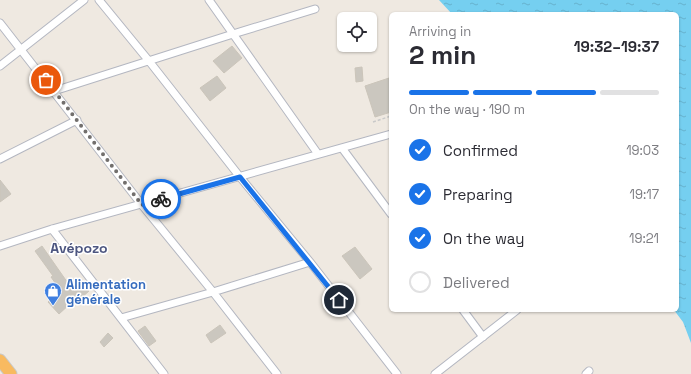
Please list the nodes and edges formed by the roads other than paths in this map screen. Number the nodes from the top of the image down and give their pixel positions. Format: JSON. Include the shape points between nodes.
{"nodes":[{"id":1,"x":84,"y":0,"type":"edge"},
{"id":2,"x":98,"y":0,"type":"edge"},
{"id":3,"x":209,"y":0,"type":"edge"},
{"id":4,"x":316,"y":10,"type":"dead end"},
{"id":5,"x":0,"y":23,"type":"edge"},
{"id":6,"x":233,"y":34,"type":"junction"},
{"id":7,"x":22,"y":49,"type":"junction"},
{"id":8,"x":149,"y":61,"type":"junction"},
{"id":9,"x":0,"y":66,"type":"edge"},
{"id":10,"x":54,"y":90,"type":"junction"},
{"id":11,"x":76,"y":120,"type":"junction"},
{"id":12,"x":389,"y":135,"type":"edge"},
{"id":13,"x":342,"y":148,"type":"junction"},
{"id":14,"x":318,"y":154,"type":"junction"},
{"id":15,"x":0,"y":160,"type":"edge"},
{"id":16,"x":240,"y":177,"type":"junction"},
{"id":17,"x":142,"y":205,"type":"junction"},
{"id":18,"x":389,"y":211,"type":"edge"},
{"id":19,"x":52,"y":229,"type":"junction"},
{"id":20,"x":0,"y":246,"type":"edge"},
{"id":21,"x":310,"y":262,"type":"junction"},
{"id":22,"x":213,"y":292,"type":"junction"},
{"id":23,"x":464,"y":312,"type":"edge"},
{"id":24,"x":514,"y":312,"type":"edge"},
{"id":25,"x":121,"y":318,"type":"junction"},
{"id":26,"x":483,"y":337,"type":"junction"},
{"id":27,"x":0,"y":360,"type":"edge"},
{"id":28,"x":11,"y":374,"type":"edge"},
{"id":29,"x":164,"y":374,"type":"edge"},
{"id":30,"x":277,"y":374,"type":"edge"},
{"id":31,"x":397,"y":374,"type":"edge"},
{"id":32,"x":435,"y":374,"type":"edge"}],
"edges":[{"from":1,"to":7,"type":"street"},
{"from":2,"to":8,"type":"street"},
{"from":3,"to":6,"type":"street"},
{"from":4,"to":6,"type":"street"},
{"from":5,"to":7,"type":"street"},
{"from":6,"to":8,"type":"street"},
{"from":6,"to":14,"type":"street"},
{"from":7,"to":9,"type":"street"},
{"from":7,"to":10,"type":"street"},
{"from":8,"to":10,"type":"street"},
{"from":8,"to":16,"type":"street"},
{"from":10,"to":11,"type":"street"},
{"from":11,"to":15,"type":"street"},
{"from":11,"to":17,"type":"street"},
{"from":12,"to":13,"type":"street"},
{"from":13,"to":14,"type":"street"},
{"from":13,"to":18,"type":"street"},
{"from":14,"to":16,"type":"street"},
{"from":16,"to":17,"type":"street"},
{"from":16,"to":21,"type":"street"},
{"from":17,"to":19,"type":"street"},
{"from":17,"to":22,"type":"street"},
{"from":19,"to":20,"type":"street"},
{"from":19,"to":25,"type":"street"},
{"from":21,"to":22,"type":"street"},
{"from":21,"to":31,"type":"street"},
{"from":22,"to":25,"type":"street"},
{"from":22,"to":30,"type":"street"},
{"from":23,"to":26,"type":"street"},
{"from":24,"to":26,"type":"street"},
{"from":25,"to":29,"type":"street"},
{"from":26,"to":32,"type":"street"},
{"from":27,"to":28,"type":"highway"}]}
